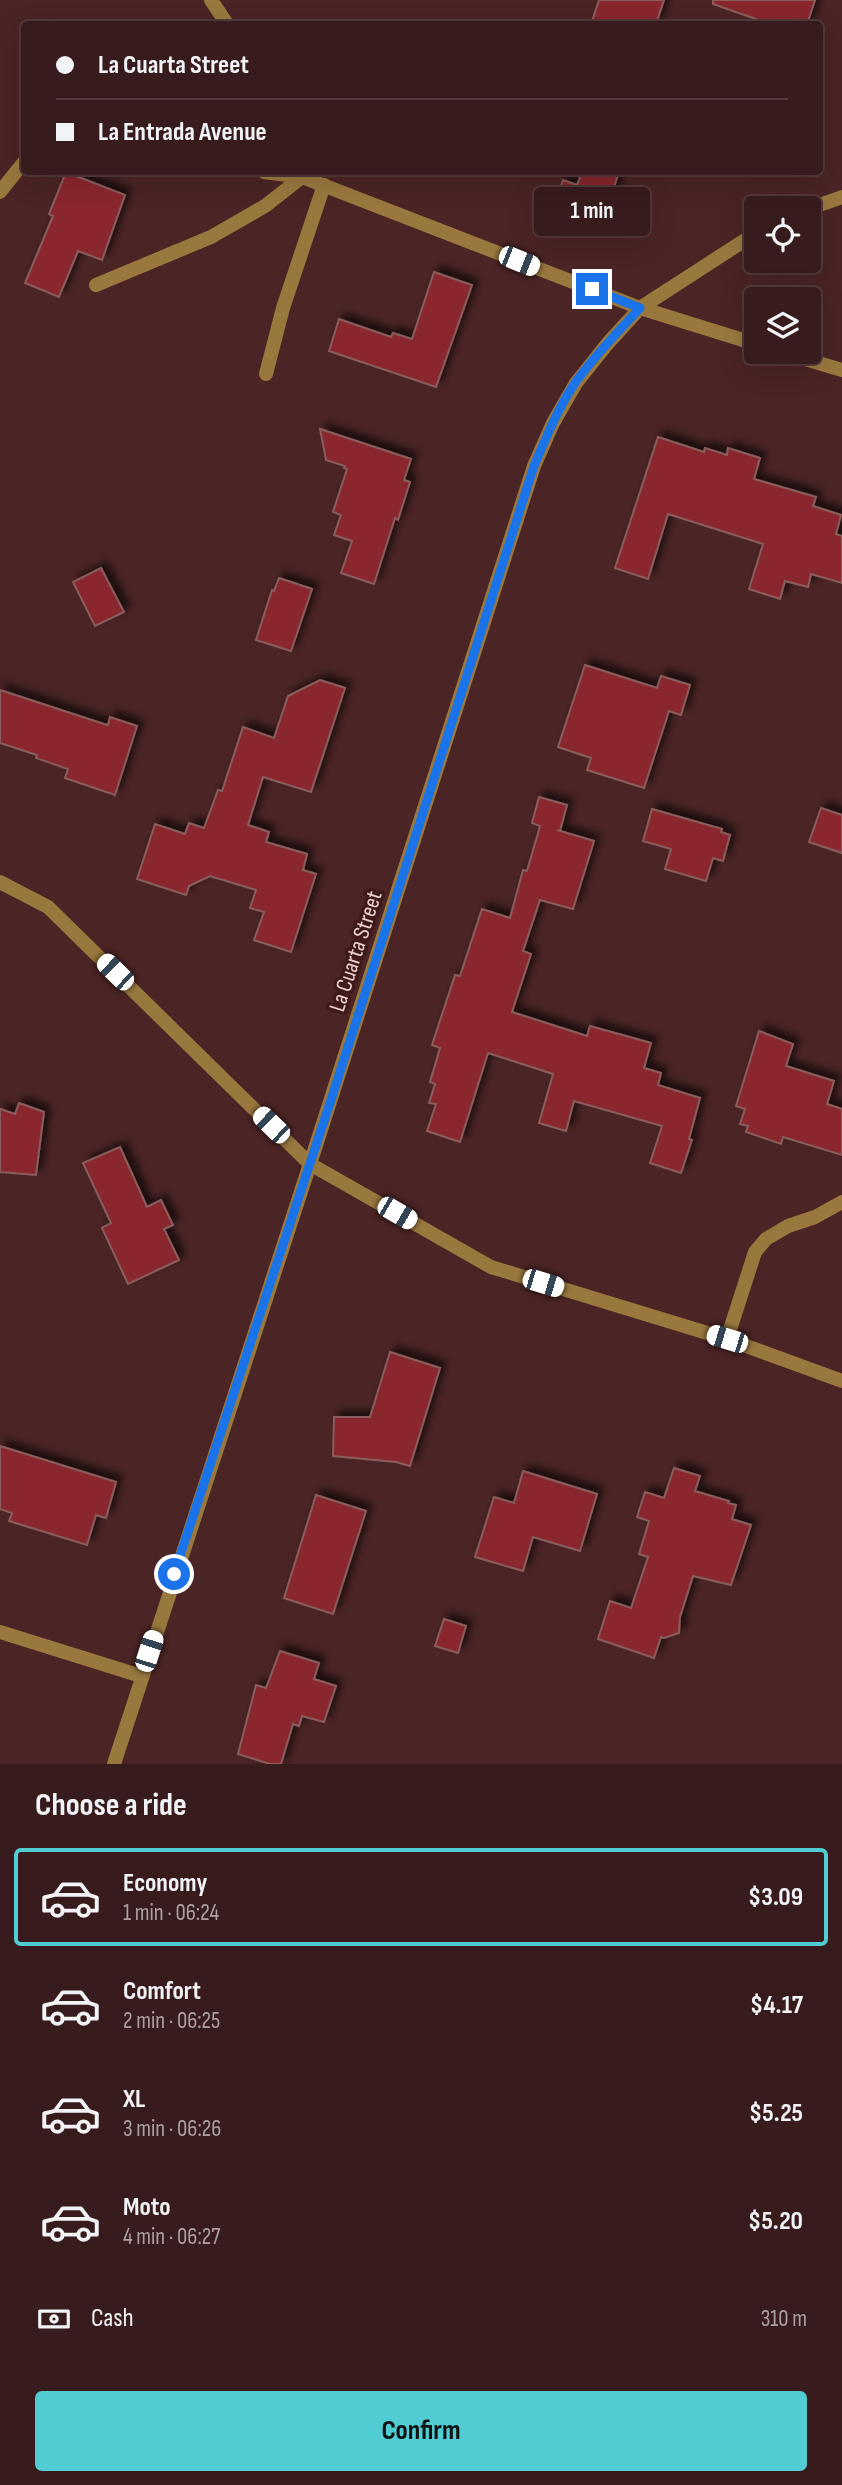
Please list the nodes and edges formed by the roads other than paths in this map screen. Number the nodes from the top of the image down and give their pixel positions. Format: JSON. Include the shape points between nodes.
{"nodes":[{"id":1,"x":211,"y":0,"type":"edge"},
{"id":2,"x":225,"y":21,"type":"edge"},
{"id":3,"x":21,"y":166,"type":"edge"},
{"id":4,"x":300,"y":175,"type":"edge"},
{"id":5,"x":303,"y":175,"type":"edge"},
{"id":6,"x":324,"y":185,"type":"junction"},
{"id":7,"x":0,"y":192,"type":"edge"},
{"id":8,"x":842,"y":198,"type":"edge"},
{"id":9,"x":821,"y":205,"type":"edge"},
{"id":10,"x":744,"y":241,"type":"edge"},
{"id":11,"x":96,"y":285,"type":"dead end"},
{"id":12,"x":640,"y":308,"type":"junction"},
{"id":13,"x":744,"y":340,"type":"edge"},
{"id":14,"x":821,"y":364,"type":"edge"},
{"id":15,"x":842,"y":370,"type":"edge"},
{"id":16,"x":265,"y":374,"type":"dead end"},
{"id":17,"x":0,"y":883,"type":"edge"},
{"id":18,"x":310,"y":1164,"type":"junction"},
{"id":19,"x":842,"y":1202,"type":"edge"},
{"id":20,"x":727,"y":1339,"type":"junction"},
{"id":21,"x":842,"y":1381,"type":"edge"},
{"id":22,"x":0,"y":1632,"type":"edge"},
{"id":23,"x":141,"y":1676,"type":"junction"},
{"id":24,"x":114,"y":1764,"type":"edge"}],
"edges":[{"from":1,"to":2,"type":"street"},
{"from":3,"to":7,"type":"street"},
{"from":4,"to":11,"type":"street","via":[[265,206],[211,237]]},
{"from":5,"to":6,"type":"street"},
{"from":6,"to":12,"type":"street"},
{"from":6,"to":16,"type":"street"},
{"from":8,"to":9,"type":"street"},
{"from":10,"to":12,"type":"street","name":"La Cuarta Street"},
{"from":12,"to":13,"type":"street"},
{"from":12,"to":18,"type":"street","name":"La Cuarta Street","via":[[576,383],[534,466]]},
{"from":14,"to":15,"type":"street"},
{"from":17,"to":18,"type":"street","via":[[48,907]]},
{"from":18,"to":20,"type":"street","via":[[491,1267]]},
{"from":18,"to":23,"type":"street","name":"La Cuarta Street"},
{"from":19,"to":20,"type":"street","via":[[788,1226],[755,1252]]},
{"from":20,"to":21,"type":"street"},
{"from":22,"to":23,"type":"street"},
{"from":23,"to":24,"type":"street","name":"La Cuarta Street"}]}
